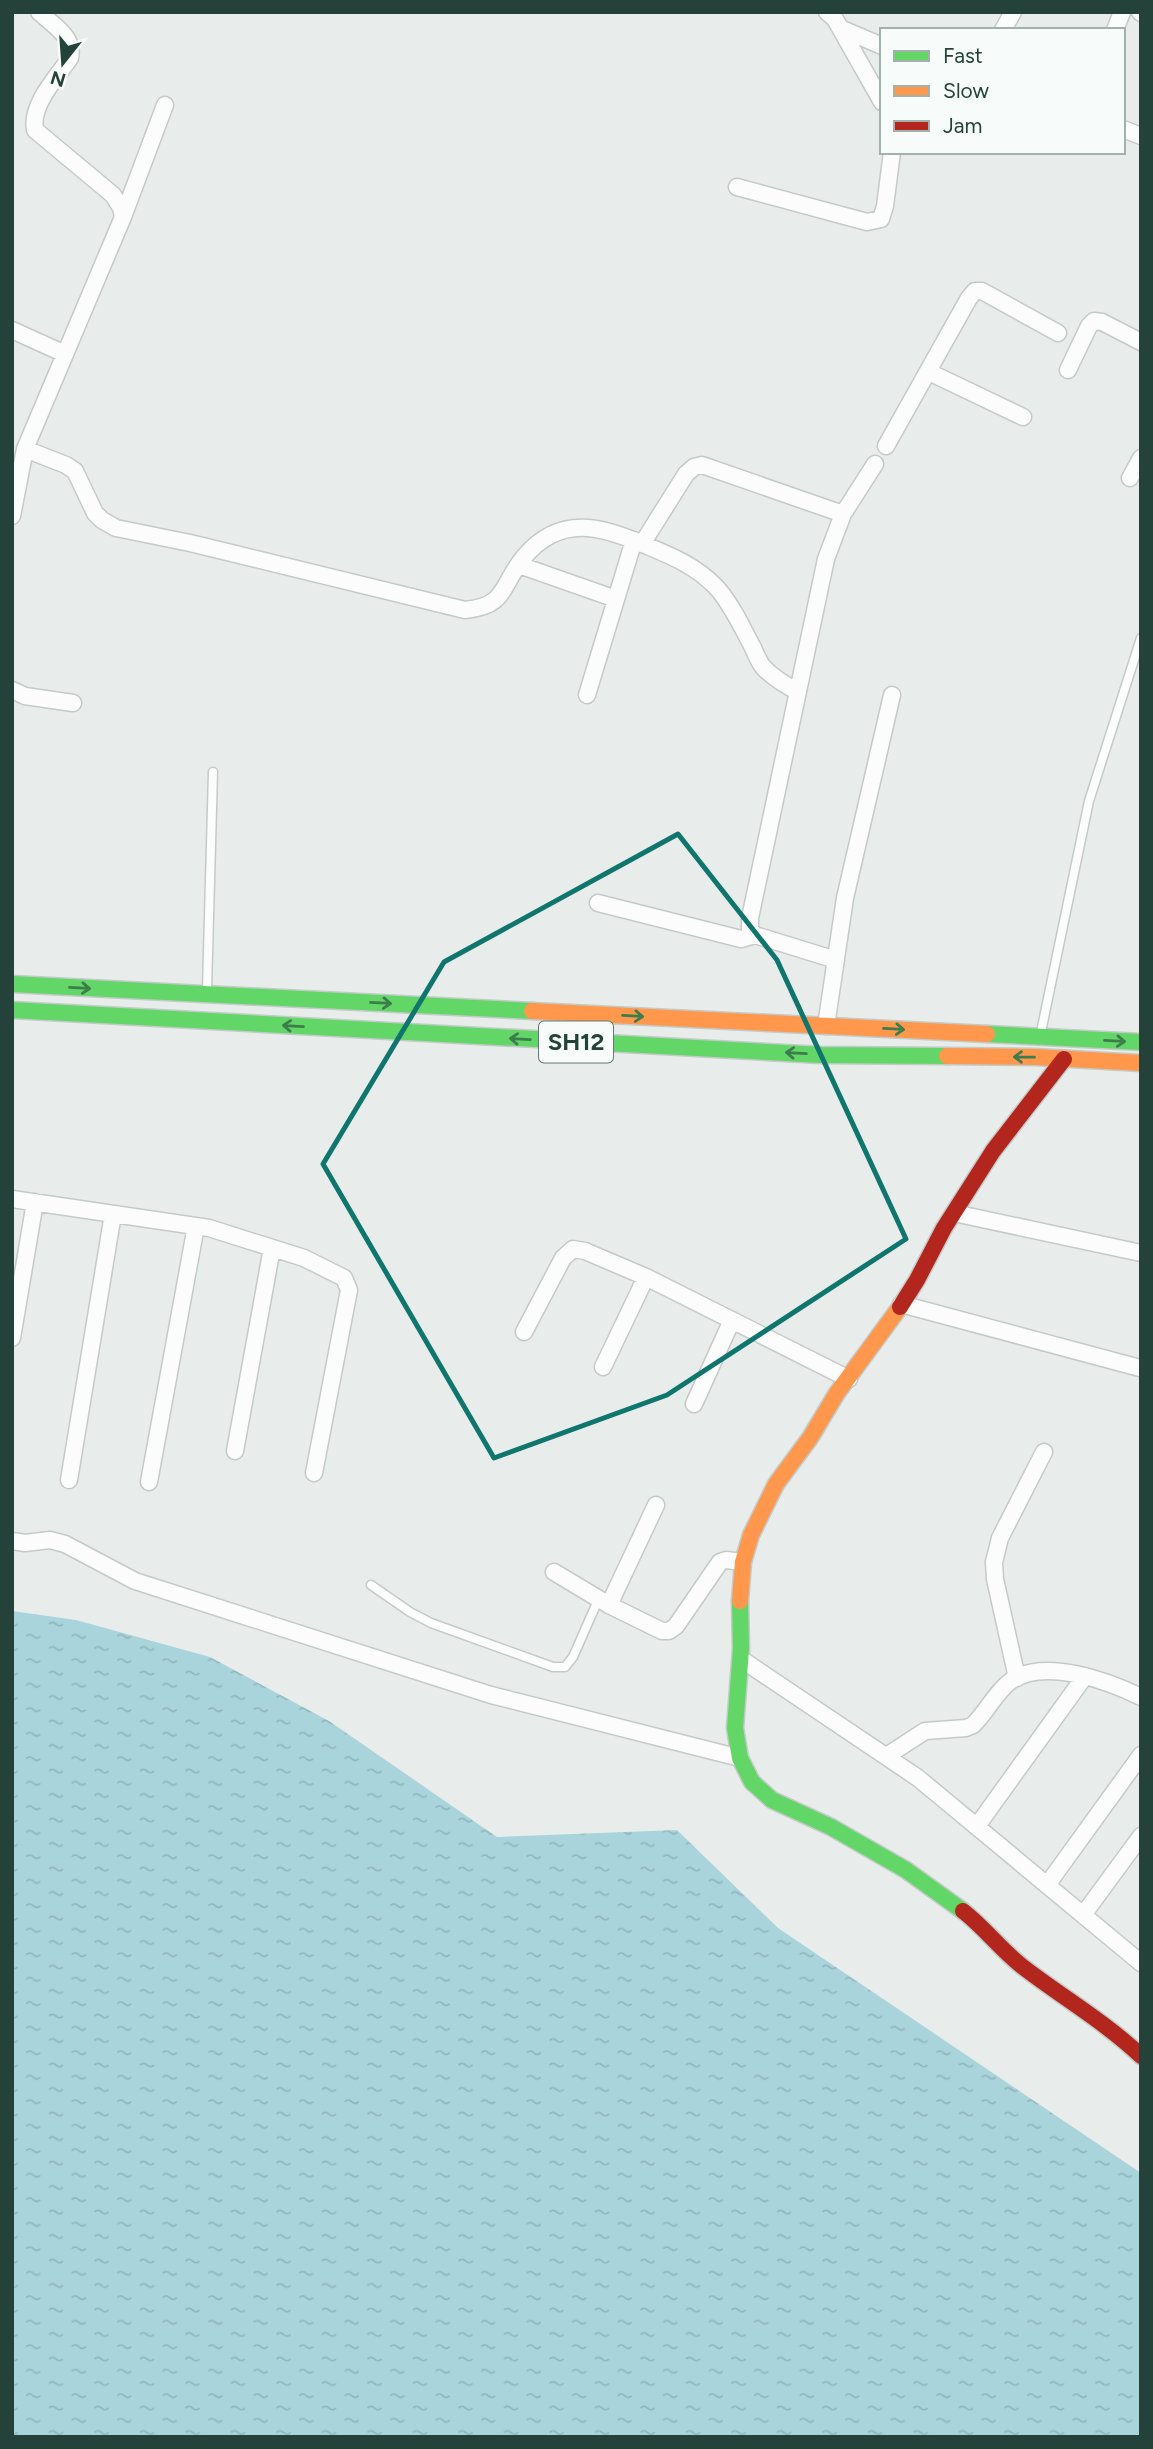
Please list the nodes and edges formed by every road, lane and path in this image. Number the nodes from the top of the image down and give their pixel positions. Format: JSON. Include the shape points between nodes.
{"nodes":[{"id":1,"x":39,"y":12,"type":"edge"},
{"id":2,"x":827,"y":12,"type":"edge"},
{"id":3,"x":1013,"y":12,"type":"edge"},
{"id":4,"x":840,"y":28,"type":"junction"},
{"id":5,"x":1004,"y":28,"type":"edge"},
{"id":6,"x":880,"y":45,"type":"edge"},
{"id":7,"x":880,"y":98,"type":"edge"},
{"id":8,"x":165,"y":105,"type":"dead end"},
{"id":9,"x":891,"y":154,"type":"edge"},
{"id":10,"x":737,"y":187,"type":"dead end"},
{"id":11,"x":123,"y":217,"type":"junction"},
{"id":12,"x":12,"y":330,"type":"edge"},
{"id":13,"x":1058,"y":332,"type":"dead end"},
{"id":14,"x":1141,"y":342,"type":"edge"},
{"id":15,"x":65,"y":354,"type":"junction"},
{"id":16,"x":1068,"y":370,"type":"dead end"},
{"id":17,"x":929,"y":372,"type":"junction"},
{"id":18,"x":1023,"y":417,"type":"dead end"},
{"id":19,"x":886,"y":446,"type":"dead end"},
{"id":20,"x":25,"y":449,"type":"junction"},
{"id":21,"x":1141,"y":458,"type":"edge"},
{"id":22,"x":876,"y":464,"type":"dead end"},
{"id":23,"x":1130,"y":478,"type":"dead end"},
{"id":24,"x":843,"y":514,"type":"junction"},
{"id":25,"x":12,"y":516,"type":"edge"},
{"id":26,"x":638,"y":542,"type":"junction"},
{"id":27,"x":519,"y":565,"type":"junction"},
{"id":28,"x":616,"y":599,"type":"junction"},
{"id":29,"x":1141,"y":638,"type":"edge"},
{"id":30,"x":12,"y":690,"type":"edge"},
{"id":31,"x":798,"y":692,"type":"junction"},
{"id":32,"x":587,"y":695,"type":"dead end"},
{"id":33,"x":892,"y":695,"type":"dead end"},
{"id":34,"x":73,"y":703,"type":"dead end"},
{"id":35,"x":213,"y":772,"type":"dead end"},
{"id":36,"x":598,"y":903,"type":"dead end"},
{"id":37,"x":755,"y":935,"type":"junction"},
{"id":38,"x":836,"y":960,"type":"junction"},
{"id":39,"x":12,"y":984,"type":"edge"},
{"id":40,"x":207,"y":995,"type":"junction"},
{"id":41,"x":12,"y":1010,"type":"edge"},
{"id":42,"x":206,"y":1021,"type":"junction"},
{"id":43,"x":825,"y":1026,"type":"junction"},
{"id":44,"x":1040,"y":1037,"type":"junction"},
{"id":45,"x":1141,"y":1042,"type":"edge"},
{"id":46,"x":1064,"y":1059,"type":"junction"},
{"id":47,"x":1141,"y":1063,"type":"edge"},
{"id":48,"x":12,"y":1199,"type":"edge"},
{"id":49,"x":35,"y":1202,"type":"junction"},
{"id":50,"x":954,"y":1213,"type":"junction"},
{"id":51,"x":113,"y":1214,"type":"junction"},
{"id":52,"x":196,"y":1226,"type":"junction"},
{"id":53,"x":272,"y":1248,"type":"junction"},
{"id":54,"x":1141,"y":1253,"type":"edge"},
{"id":55,"x":646,"y":1277,"type":"junction"},
{"id":56,"x":901,"y":1304,"type":"junction"},
{"id":57,"x":732,"y":1320,"type":"junction"},
{"id":58,"x":524,"y":1332,"type":"dead end"},
{"id":59,"x":12,"y":1338,"type":"edge"},
{"id":60,"x":603,"y":1367,"type":"dead end"},
{"id":61,"x":1140,"y":1368,"type":"edge"},
{"id":62,"x":849,"y":1379,"type":"junction"},
{"id":63,"x":694,"y":1404,"type":"dead end"},
{"id":64,"x":234,"y":1451,"type":"dead end"},
{"id":65,"x":1044,"y":1452,"type":"dead end"},
{"id":66,"x":314,"y":1473,"type":"dead end"},
{"id":67,"x":69,"y":1480,"type":"dead end"},
{"id":68,"x":149,"y":1482,"type":"dead end"},
{"id":69,"x":656,"y":1506,"type":"dead end"},
{"id":70,"x":12,"y":1541,"type":"edge"},
{"id":71,"x":743,"y":1562,"type":"junction"},
{"id":72,"x":554,"y":1572,"type":"dead end"},
{"id":73,"x":372,"y":1585,"type":"dead end"},
{"id":74,"x":604,"y":1601,"type":"junction"},
{"id":75,"x":741,"y":1659,"type":"junction"},
{"id":76,"x":1085,"y":1676,"type":"junction"},
{"id":77,"x":1017,"y":1678,"type":"junction"},
{"id":78,"x":1141,"y":1697,"type":"edge"},
{"id":79,"x":888,"y":1755,"type":"junction"},
{"id":80,"x":1141,"y":1755,"type":"edge"},
{"id":81,"x":740,"y":1758,"type":"junction"},
{"id":82,"x":977,"y":1826,"type":"junction"},
{"id":83,"x":1141,"y":1836,"type":"edge"},
{"id":84,"x":1047,"y":1885,"type":"junction"},
{"id":85,"x":1083,"y":1915,"type":"junction"},
{"id":86,"x":1141,"y":1963,"type":"edge"},
{"id":87,"x":1141,"y":2056,"type":"edge"}],
"edges":[{"from":1,"to":11,"type":"street","via":[[68,38],[72,49],[39,105],[35,130],[113,195]]},
{"from":2,"to":4,"type":"street"},
{"from":3,"to":5,"type":"street"},
{"from":4,"to":6,"type":"street"},
{"from":4,"to":7,"type":"street"},
{"from":8,"to":11,"type":"street"},
{"from":9,"to":10,"type":"street","via":[[881,219],[867,222]]},
{"from":11,"to":15,"type":"street"},
{"from":12,"to":15,"type":"street"},
{"from":13,"to":17,"type":"street","via":[[975,291]]},
{"from":14,"to":16,"type":"street","via":[[1094,321]]},
{"from":15,"to":20,"type":"street"},
{"from":17,"to":18,"type":"street"},
{"from":17,"to":19,"type":"street"},
{"from":20,"to":25,"type":"street"},
{"from":20,"to":27,"type":"street","via":[[75,471],[95,513],[116,528],[465,610],[496,601]]},
{"from":21,"to":23,"type":"street"},
{"from":22,"to":24,"type":"street"},
{"from":24,"to":26,"type":"street","via":[[702,465],[686,474]]},
{"from":24,"to":31,"type":"street","via":[[826,559]]},
{"from":26,"to":27,"type":"street","via":[[590,527],[571,527],[551,535]]},
{"from":26,"to":28,"type":"street"},
{"from":26,"to":31,"type":"street","via":[[692,566],[717,587],[762,666]]},
{"from":27,"to":28,"type":"street"},
{"from":28,"to":32,"type":"street"},
{"from":29,"to":44,"type":"lane","via":[[1089,801]]},
{"from":30,"to":34,"type":"street"},
{"from":31,"to":37,"type":"street","via":[[750,918]]},
{"from":33,"to":38,"type":"street","via":[[845,898]]},
{"from":35,"to":40,"type":"lane"},
{"from":36,"to":37,"type":"street","via":[[741,939]]},
{"from":37,"to":38,"type":"street"},
{"from":38,"to":43,"type":"street"},
{"from":39,"to":40,"type":"main road","one_way":true},
{"from":40,"to":42,"type":"lane"},
{"from":40,"to":43,"type":"main road","one_way":true},
{"from":41,"to":42,"type":"main road","number":"SH12"},
{"from":46,"to":42,"type":"main road","number":"SH12","one_way":true,"via":[[821,1055]]},
{"from":43,"to":44,"type":"main road","one_way":true},
{"from":44,"to":45,"type":"main road","one_way":true},
{"from":46,"to":47,"type":"main road","number":"SH12"},
{"from":46,"to":50,"type":"main road","via":[[993,1151]]},
{"from":48,"to":49,"type":"street"},
{"from":49,"to":51,"type":"street"},
{"from":49,"to":59,"type":"street"},
{"from":50,"to":54,"type":"street"},
{"from":50,"to":56,"type":"main road"},
{"from":51,"to":52,"type":"street"},
{"from":51,"to":67,"type":"street"},
{"from":52,"to":53,"type":"street"},
{"from":52,"to":68,"type":"street"},
{"from":53,"to":64,"type":"street"},
{"from":53,"to":66,"type":"street","via":[[304,1258],[348,1283]]},
{"from":55,"to":57,"type":"street"},
{"from":55,"to":58,"type":"street","via":[[573,1249]]},
{"from":55,"to":60,"type":"street"},
{"from":56,"to":61,"type":"street"},
{"from":56,"to":62,"type":"main road"},
{"from":57,"to":62,"type":"street"},
{"from":57,"to":63,"type":"street"},
{"from":62,"to":71,"type":"main road","via":[[776,1484]]},
{"from":65,"to":77,"type":"street","via":[[1000,1538],[994,1562]]},
{"from":69,"to":74,"type":"street"},
{"from":70,"to":81,"type":"street","via":[[50,1540],[135,1581],[491,1695]]},
{"from":71,"to":74,"type":"street","via":[[720,1562],[669,1631]]},
{"from":71,"to":75,"type":"main road"},
{"from":72,"to":74,"type":"street"},
{"from":73,"to":74,"type":"lane","via":[[431,1623],[552,1667],[565,1667],[573,1657]]},
{"from":75,"to":79,"type":"street"},
{"from":75,"to":81,"type":"main road","via":[[735,1728]]},
{"from":76,"to":77,"type":"street","via":[[1031,1673]]},
{"from":76,"to":78,"type":"street"},
{"from":76,"to":82,"type":"street"},
{"from":77,"to":79,"type":"street","via":[[973,1725],[925,1731]]},
{"from":79,"to":82,"type":"street"},
{"from":80,"to":84,"type":"street"},
{"from":81,"to":87,"type":"main road","via":[[752,1782],[772,1800],[906,1870],[980,1924],[1022,1966],[1118,2034]]},
{"from":82,"to":84,"type":"street"},
{"from":83,"to":85,"type":"street"},
{"from":84,"to":85,"type":"street"},
{"from":85,"to":86,"type":"street"}]}
